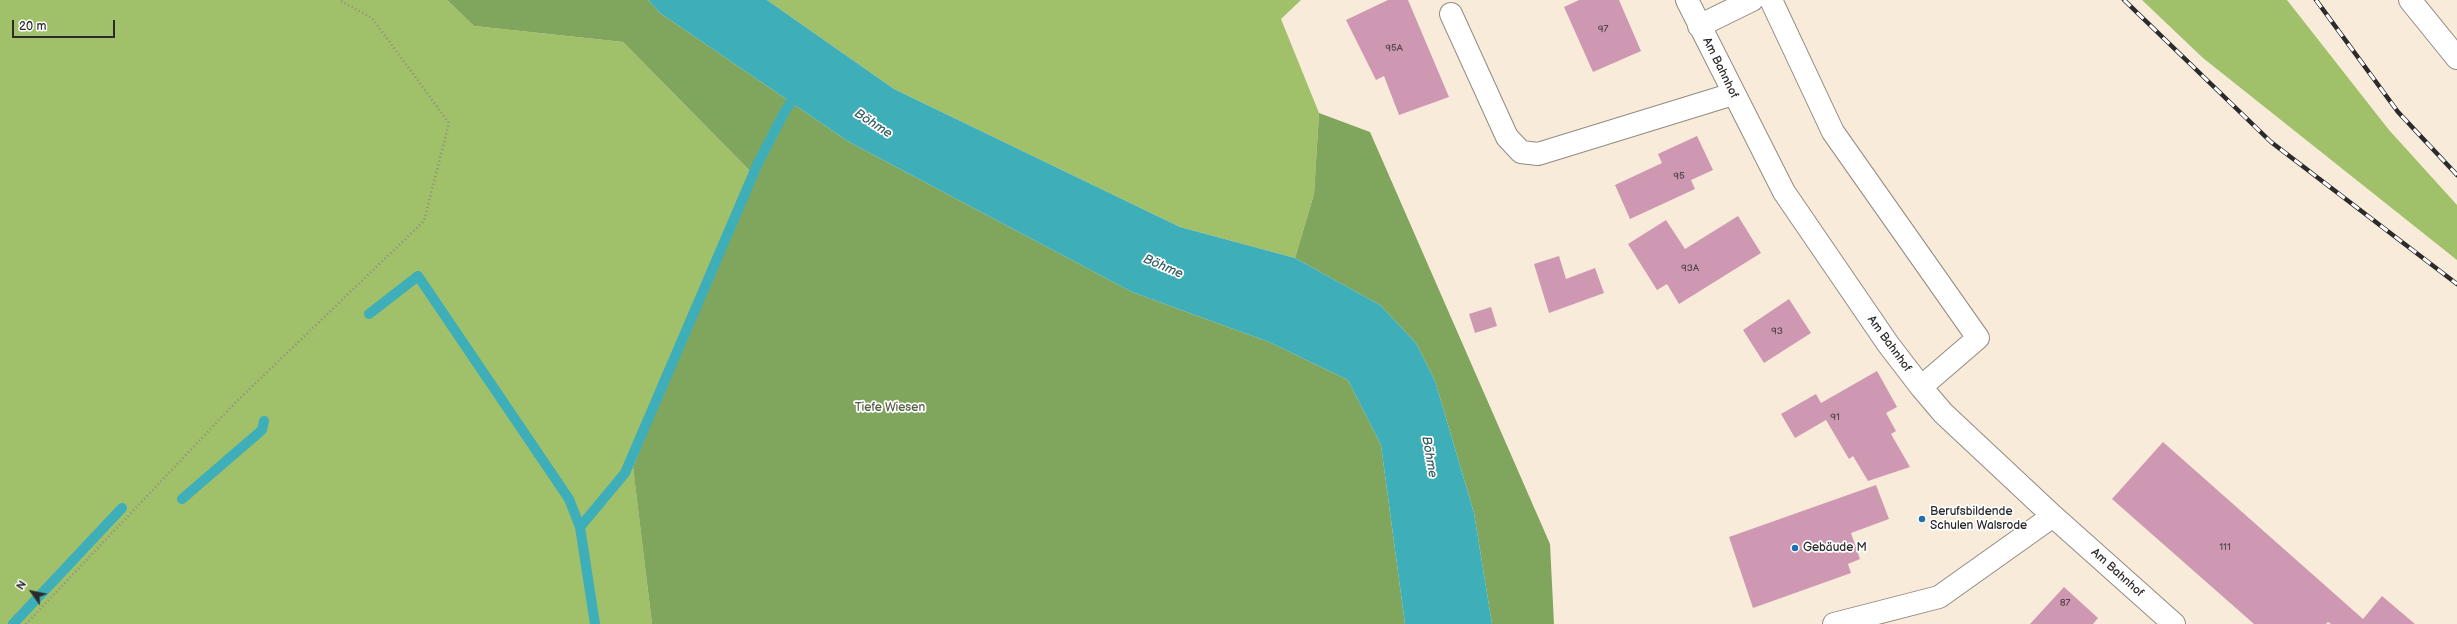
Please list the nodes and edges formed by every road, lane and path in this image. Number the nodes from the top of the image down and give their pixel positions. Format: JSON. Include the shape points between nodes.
{"nodes":[{"id":1,"x":339,"y":0,"type":"edge"},
{"id":2,"x":1687,"y":0,"type":"edge"},
{"id":3,"x":1752,"y":0,"type":"edge"},
{"id":4,"x":1770,"y":0,"type":"edge"},
{"id":5,"x":2410,"y":0,"type":"edge"},
{"id":6,"x":1451,"y":14,"type":"dead end"},
{"id":7,"x":1699,"y":26,"type":"junction"},
{"id":8,"x":2457,"y":58,"type":"edge"},
{"id":9,"x":1733,"y":94,"type":"junction"},
{"id":10,"x":1921,"y":387,"type":"junction"},
{"id":11,"x":2053,"y":516,"type":"junction"},
{"id":12,"x":26,"y":624,"type":"edge"},
{"id":13,"x":1834,"y":624,"type":"edge"},
{"id":14,"x":2174,"y":624,"type":"edge"}],
"edges":[{"from":1,"to":12,"type":"path","via":[[372,18],[449,123],[424,221],[236,402]]},
{"from":2,"to":7,"type":"street","name":"Am Bahnhof"},
{"from":3,"to":7,"type":"street"},
{"from":4,"to":10,"type":"street","via":[[1833,132],[1978,338]]},
{"from":5,"to":8,"type":"street"},
{"from":6,"to":9,"type":"street","via":[[1507,137],[1521,152],[1538,154]]},
{"from":7,"to":9,"type":"street","name":"Am Bahnhof"},
{"from":9,"to":10,"type":"street","name":"Am Bahnhof","via":[[1784,192],[1883,337]]},
{"from":10,"to":11,"type":"street","name":"Am Bahnhof","via":[[1943,413]]},
{"from":11,"to":13,"type":"street","via":[[1939,597]]},
{"from":11,"to":14,"type":"street","name":"Am Bahnhof"}]}
